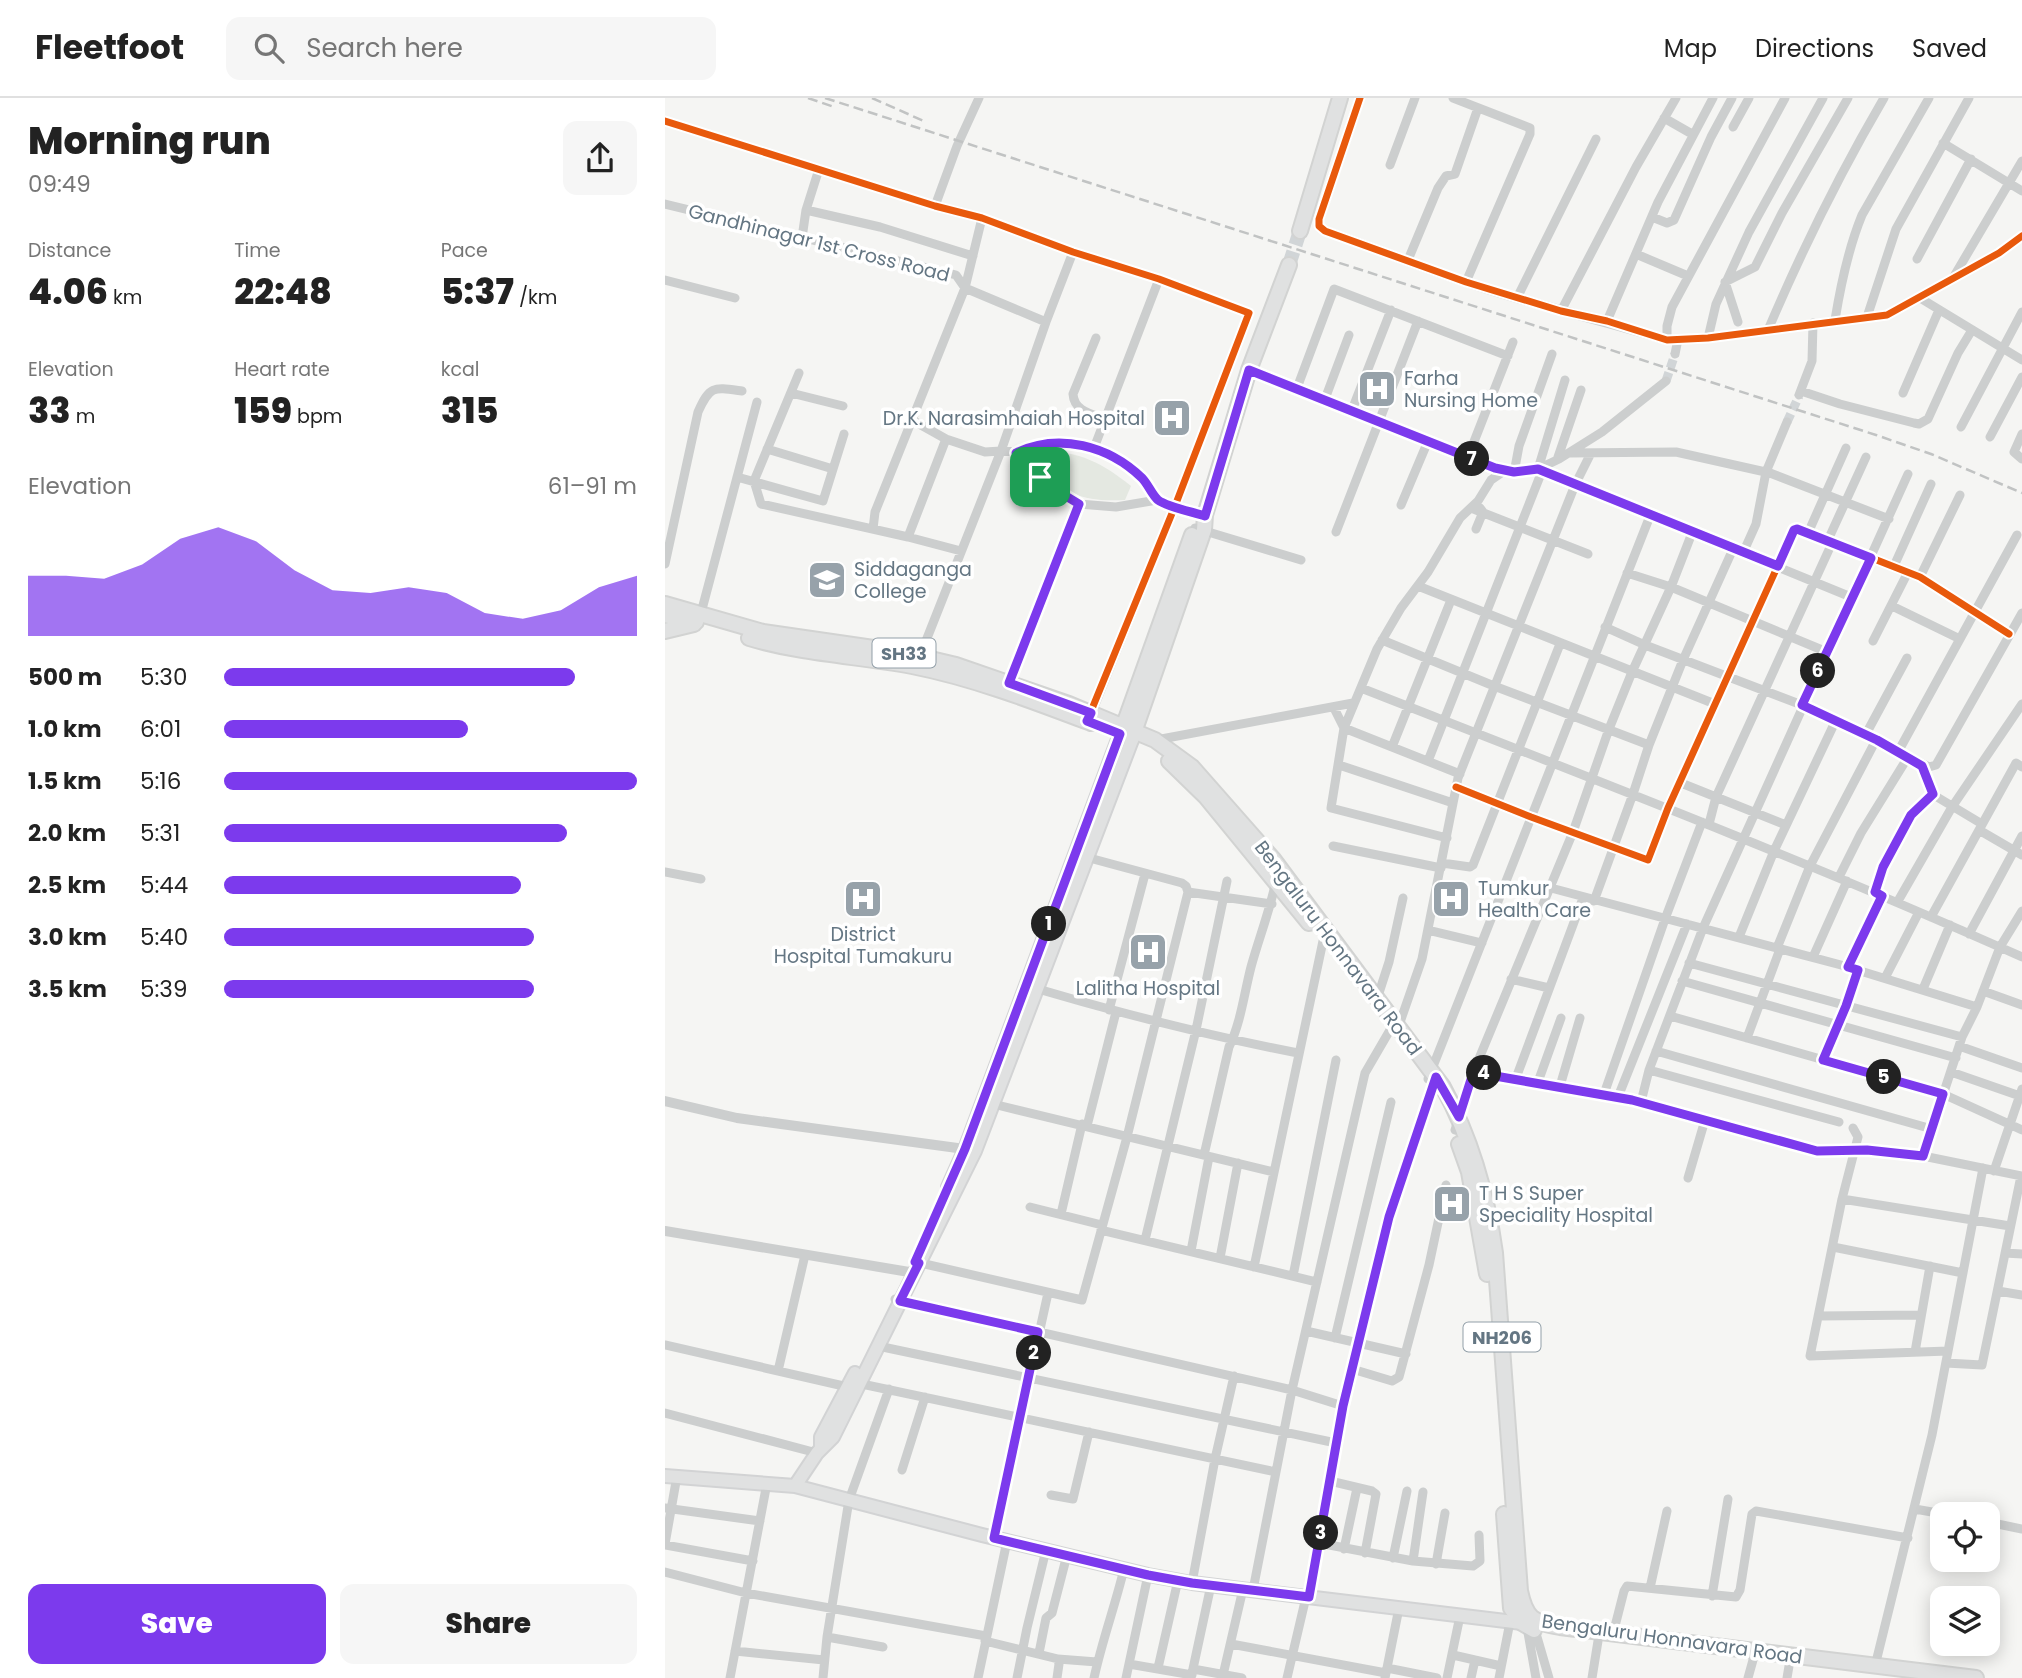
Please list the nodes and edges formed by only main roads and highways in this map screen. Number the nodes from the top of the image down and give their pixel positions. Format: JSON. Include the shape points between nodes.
{"nodes":[{"id":1,"x":1340,"y":98,"type":"edge"},
{"id":2,"x":1300,"y":230,"type":"tunnel mouth"},
{"id":3,"x":1289,"y":265,"type":"tunnel mouth"},
{"id":4,"x":665,"y":604,"type":"edge"},
{"id":5,"x":665,"y":615,"type":"edge"},
{"id":6,"x":700,"y":618,"type":"junction"},
{"id":7,"x":665,"y":631,"type":"edge"},
{"id":8,"x":1089,"y":717,"type":"junction"},
{"id":9,"x":1128,"y":733,"type":"junction"},
{"id":10,"x":1082,"y":855,"type":"junction"},
{"id":11,"x":1338,"y":954,"type":"junction"},
{"id":12,"x":1394,"y":1029,"type":"junction"},
{"id":13,"x":970,"y":1150,"type":"junction"},
{"id":14,"x":897,"y":1300,"type":"junction"},
{"id":15,"x":852,"y":1384,"type":"junction"},
{"id":16,"x":671,"y":1476,"type":"edge"},
{"id":17,"x":795,"y":1486,"type":"junction"},
{"id":18,"x":1525,"y":1624,"type":"junction"},
{"id":19,"x":1788,"y":1672,"type":"edge"},
{"id":20,"x":1896,"y":1678,"type":"edge"},
{"id":21,"x":1976,"y":1678,"type":"edge"}],
"edges":[{"from":1,"to":2,"type":"main road"},
{"from":3,"to":9,"type":"main road","via":[[1249,370]]},
{"from":4,"to":6,"type":"main road","number":"SH33"},
{"from":5,"to":6,"type":"main road","number":"SH33"},
{"from":6,"to":7,"type":"main road"},
{"from":6,"to":8,"type":"main road","number":"SH33","via":[[787,647],[913,666]]},
{"from":6,"to":8,"type":"main road","number":"SH33","via":[[956,665]]},
{"from":8,"to":9,"type":"main road","number":"SH33"},
{"from":9,"to":10,"type":"main road"},
{"from":9,"to":11,"type":"main road","number":"NH206","via":[[1184,774]]},
{"from":9,"to":11,"type":"main road","name":"Bengaluru Honnavara Road","number":"NH206","via":[[1155,740],[1192,767],[1273,859]]},
{"from":10,"to":13,"type":"main road"},
{"from":10,"to":13,"type":"main road","via":[[1038,989]]},
{"from":11,"to":12,"type":"main road","number":"NH206"},
{"from":11,"to":12,"type":"main road","name":"Bengaluru Honnavara Road","number":"NH206","via":[[1377,999]]},
{"from":12,"to":18,"type":"main road","number":"NH206","via":[[1432,1078],[1457,1124],[1469,1171],[1486,1257],[1504,1445],[1511,1608]]},
{"from":13,"to":14,"type":"main road"},
{"from":14,"to":15,"type":"main road"},
{"from":14,"to":15,"type":"main road","via":[[878,1346]]},
{"from":15,"to":17,"type":"main road","via":[[833,1437]]},
{"from":16,"to":17,"type":"main road"},
{"from":17,"to":18,"type":"main road","via":[[1148,1575]]},
{"from":18,"to":19,"type":"main road","via":[[1598,1641],[1753,1660]]},
{"from":18,"to":21,"type":"main road","name":"Bengaluru Honnavara Road"},
{"from":19,"to":20,"type":"main road"}]}
